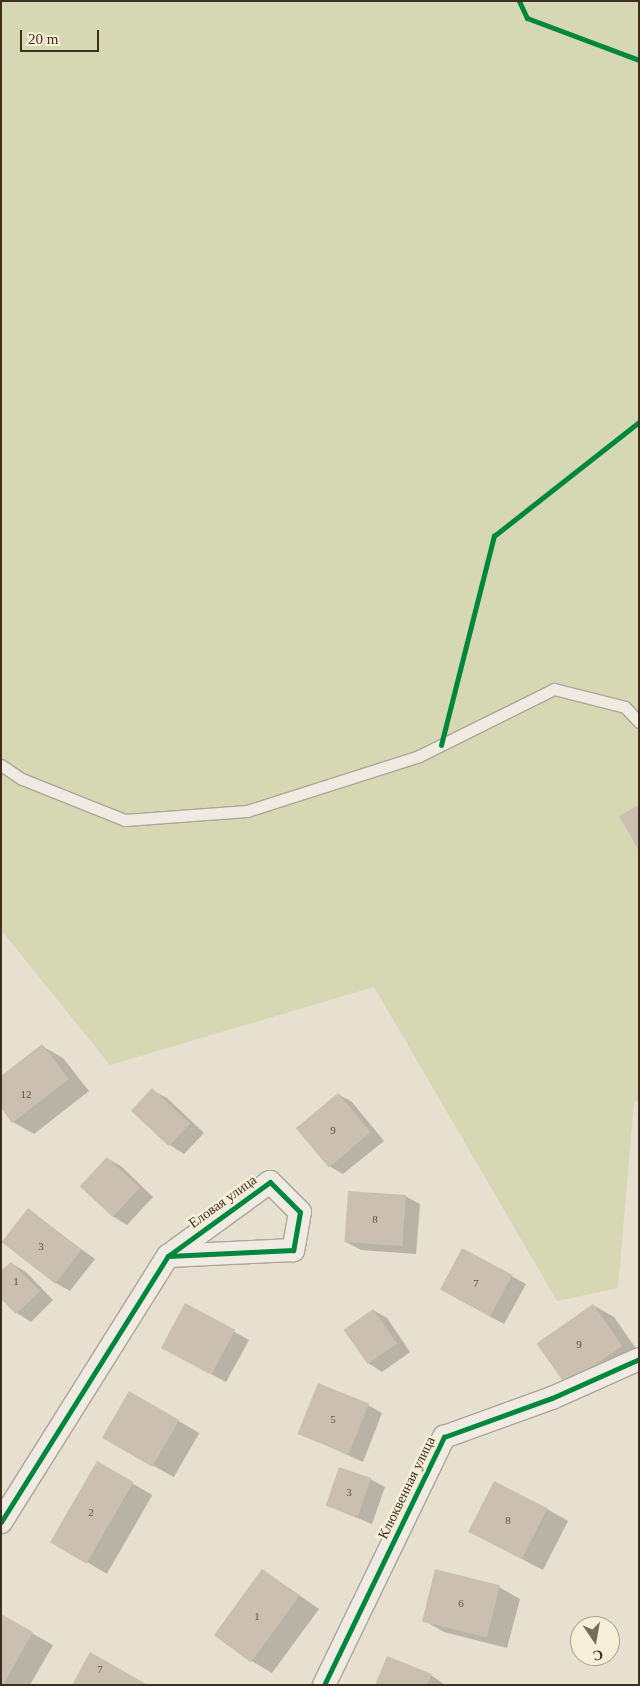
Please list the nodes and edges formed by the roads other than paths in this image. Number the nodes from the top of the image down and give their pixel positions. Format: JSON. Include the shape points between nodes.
{"nodes":[{"id":1,"x":639,"y":722,"type":"edge"},
{"id":2,"x":1,"y":765,"type":"edge"},
{"id":3,"x":168,"y":1256,"type":"junction"},
{"id":4,"x":639,"y":1359,"type":"edge"},
{"id":5,"x":8,"y":1497,"type":"edge"},
{"id":6,"x":1,"y":1522,"type":"edge"},
{"id":7,"x":324,"y":1685,"type":"edge"}],
"edges":[{"from":1,"to":2,"type":"lane","via":[[625,707],[554,689],[419,756],[247,811],[125,820],[22,779]]},
{"from":3,"to":3,"type":"street","name":"Еловая улица","via":[[293,1250],[300,1212],[270,1182]]},
{"from":3,"to":5,"type":"street","name":"Еловая улица"},
{"from":4,"to":7,"type":"street","name":"Клюквенная улица","via":[[552,1398],[444,1436]]},
{"from":5,"to":6,"type":"street","name":"Еловая улица"}]}
